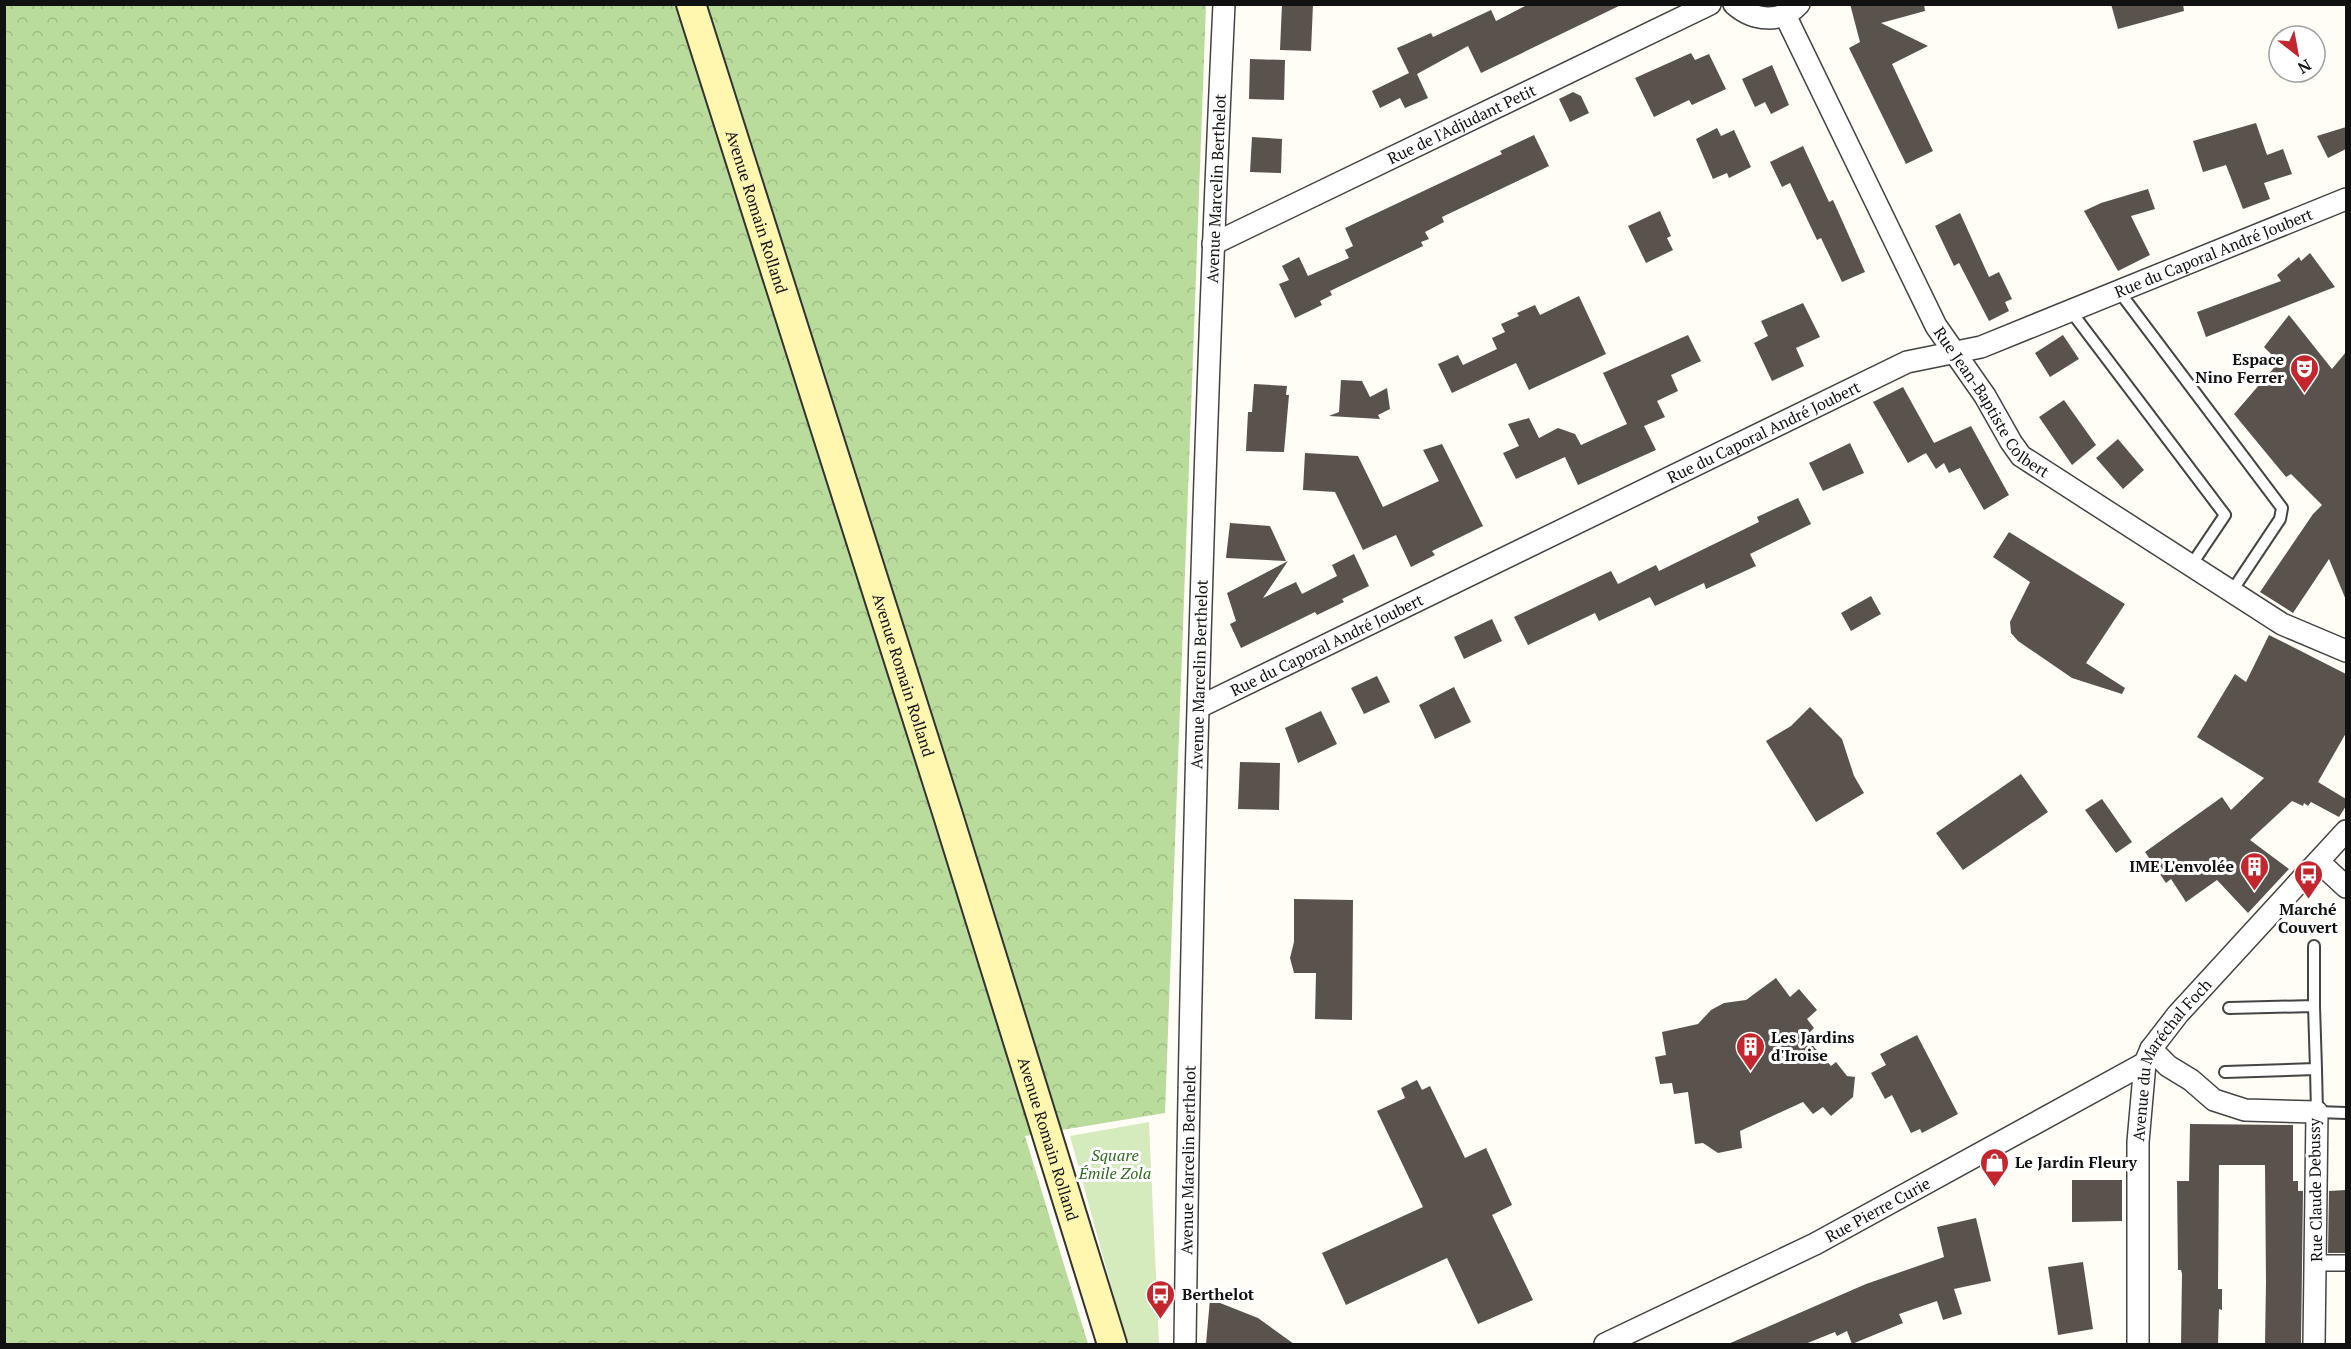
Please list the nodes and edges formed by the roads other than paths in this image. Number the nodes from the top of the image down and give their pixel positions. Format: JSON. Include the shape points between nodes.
{"nodes":[{"id":1,"x":691,"y":4,"type":"edge"},
{"id":2,"x":1224,"y":4,"type":"edge"},
{"id":3,"x":1710,"y":4,"type":"edge"},
{"id":4,"x":1734,"y":4,"type":"edge"},
{"id":5,"x":1792,"y":10,"type":"edge"},
{"id":6,"x":2346,"y":199,"type":"edge"},
{"id":7,"x":1213,"y":244,"type":"junction"},
{"id":8,"x":2118,"y":290,"type":"junction"},
{"id":9,"x":2070,"y":310,"type":"junction"},
{"id":10,"x":1957,"y":353,"type":"junction"},
{"id":11,"x":2192,"y":564,"type":"junction"},
{"id":12,"x":2232,"y":591,"type":"junction"},
{"id":13,"x":2346,"y":651,"type":"edge"},
{"id":14,"x":1199,"y":707,"type":"junction"},
{"id":15,"x":2346,"y":831,"type":"edge"},
{"id":16,"x":2319,"y":862,"type":"junction"},
{"id":17,"x":2346,"y":887,"type":"edge"},
{"id":18,"x":2314,"y":946,"type":"dead end"},
{"id":19,"x":2314,"y":1006,"type":"junction"},
{"id":20,"x":2229,"y":1008,"type":"dead end"},
{"id":21,"x":2148,"y":1056,"type":"junction"},
{"id":22,"x":2316,"y":1069,"type":"junction"},
{"id":23,"x":2225,"y":1072,"type":"dead end"},
{"id":24,"x":2317,"y":1112,"type":"junction"},
{"id":25,"x":2346,"y":1113,"type":"edge"},
{"id":26,"x":2316,"y":1263,"type":"junction"},
{"id":27,"x":2346,"y":1263,"type":"edge"},
{"id":28,"x":1626,"y":1340,"type":"edge"},
{"id":29,"x":1112,"y":1344,"type":"edge"},
{"id":30,"x":1185,"y":1344,"type":"edge"},
{"id":31,"x":1605,"y":1344,"type":"edge"},
{"id":32,"x":2138,"y":1344,"type":"edge"},
{"id":33,"x":2314,"y":1344,"type":"edge"}],
"edges":[{"from":1,"to":29,"type":"main road","name":"Avenue Romain Rolland"},
{"from":2,"to":7,"type":"street","name":"Avenue Marcelin Berthelot"},
{"from":3,"to":7,"type":"street","name":"Rue de l'Adjudant Petit"},
{"from":4,"to":5,"type":"street","via":[[1758,18],[1772,18]]},
{"from":5,"to":10,"type":"street","name":"Rue Jean-Baptiste Colbert","via":[[1936,326]]},
{"from":6,"to":8,"type":"street","name":"Rue du Caporal André Joubert"},
{"from":7,"to":14,"type":"street","name":"Avenue Marcelin Berthelot"},
{"from":8,"to":9,"type":"street","name":"Rue du Caporal André Joubert"},
{"from":8,"to":12,"type":"lane","via":[[2282,508],[2280,519]]},
{"from":9,"to":10,"type":"street","name":"Rue du Caporal André Joubert"},
{"from":9,"to":11,"type":"lane","via":[[2225,515]]},
{"from":10,"to":11,"type":"street","name":"Rue Jean-Baptiste Colbert","via":[[2021,456]]},
{"from":10,"to":14,"type":"street","name":"Rue du Caporal André Joubert","via":[[1907,362]]},
{"from":11,"to":12,"type":"street","name":"Rue Jean-Baptiste Colbert"},
{"from":12,"to":13,"type":"street","name":"Rue Jean-Baptiste Colbert","via":[[2282,624]]},
{"from":14,"to":30,"type":"street","name":"Avenue Marcelin Berthelot"},
{"from":15,"to":16,"type":"street","name":"Avenue du Maréchal Foch"},
{"from":16,"to":17,"type":"street"},
{"from":16,"to":21,"type":"street","name":"Avenue du Maréchal Foch","via":[[2178,1014]]},
{"from":18,"to":19,"type":"lane"},
{"from":19,"to":20,"type":"lane"},
{"from":19,"to":22,"type":"lane"},
{"from":21,"to":24,"type":"street","name":"Rue Claude Debussy","via":[[2191,1080],[2214,1100],[2245,1110]]},
{"from":21,"to":28,"type":"street","name":"Rue Pierre Curie","via":[[1815,1244]]},
{"from":21,"to":32,"type":"street","name":"Avenue du Maréchal Foch","via":[[2138,1142]]},
{"from":22,"to":23,"type":"lane"},
{"from":22,"to":24,"type":"lane"},
{"from":24,"to":25,"type":"lane"},
{"from":24,"to":26,"type":"street","name":"Rue Claude Debussy"},
{"from":26,"to":27,"type":"street"},
{"from":26,"to":33,"type":"street","name":"Rue Claude Debussy"},
{"from":28,"to":31,"type":"street","name":"Rue Pierre Curie"}]}
